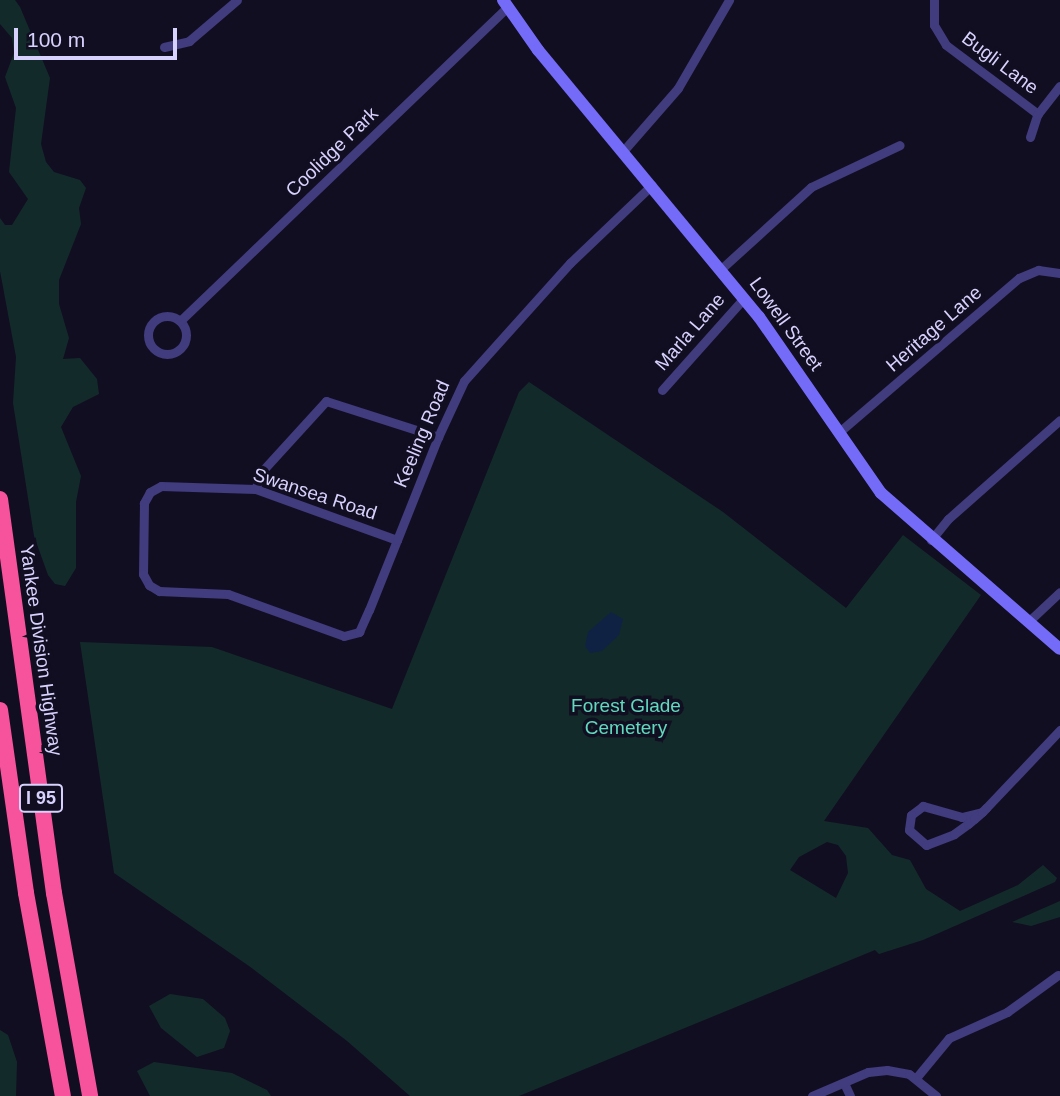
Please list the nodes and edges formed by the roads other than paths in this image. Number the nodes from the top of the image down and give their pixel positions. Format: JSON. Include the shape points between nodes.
{"nodes":[{"id":1,"x":237,"y":0,"type":"edge"},
{"id":2,"x":729,"y":0,"type":"edge"},
{"id":3,"x":934,"y":0,"type":"edge"},
{"id":4,"x":505,"y":4,"type":"edge"},
{"id":5,"x":164,"y":47,"type":"dead end"},
{"id":6,"x":1060,"y":86,"type":"edge"},
{"id":7,"x":1038,"y":114,"type":"junction"},
{"id":8,"x":1030,"y":137,"type":"dead end"},
{"id":9,"x":900,"y":145,"type":"dead end"},
{"id":10,"x":624,"y":150,"type":"junction"},
{"id":11,"x":652,"y":185,"type":"junction"},
{"id":12,"x":721,"y":269,"type":"junction"},
{"id":13,"x":1060,"y":273,"type":"edge"},
{"id":14,"x":744,"y":298,"type":"junction"},
{"id":15,"x":180,"y":321,"type":"junction"},
{"id":16,"x":662,"y":390,"type":"dead end"},
{"id":17,"x":1060,"y":420,"type":"edge"},
{"id":18,"x":838,"y":433,"type":"junction"},
{"id":19,"x":438,"y":437,"type":"junction"},
{"id":20,"x":255,"y":489,"type":"junction"},
{"id":21,"x":0,"y":499,"type":"edge"},
{"id":22,"x":397,"y":540,"type":"junction"},
{"id":23,"x":931,"y":540,"type":"junction"},
{"id":24,"x":1060,"y":592,"type":"edge"},
{"id":25,"x":1029,"y":621,"type":"junction"},
{"id":26,"x":354,"y":635,"type":"joint"},
{"id":27,"x":1060,"y":649,"type":"edge"},
{"id":28,"x":0,"y":710,"type":"edge"},
{"id":29,"x":1060,"y":730,"type":"edge"},
{"id":30,"x":982,"y":812,"type":"junction"},
{"id":31,"x":1058,"y":975,"type":"dead end"},
{"id":32,"x":916,"y":1078,"type":"junction"},
{"id":33,"x":844,"y":1083,"type":"junction"},
{"id":34,"x":63,"y":1096,"type":"edge"},
{"id":35,"x":90,"y":1096,"type":"edge"},
{"id":36,"x":812,"y":1096,"type":"edge"},
{"id":37,"x":850,"y":1096,"type":"edge"},
{"id":38,"x":936,"y":1096,"type":"edge"}],
"edges":[{"from":1,"to":5,"type":"street","via":[[189,41]]},
{"from":2,"to":10,"type":"street","via":[[678,88]]},
{"from":3,"to":7,"type":"street","name":"Bugli Lane","via":[[933,19],[942,41]]},
{"from":4,"to":10,"type":"main road","name":"Lowell Street","via":[[547,62]]},
{"from":4,"to":15,"type":"street","name":"Coolidge Park"},
{"from":6,"to":7,"type":"street"},
{"from":7,"to":8,"type":"street"},
{"from":9,"to":12,"type":"street","via":[[811,187]]},
{"from":10,"to":11,"type":"main road","name":"Lowell Street"},
{"from":11,"to":12,"type":"main road","name":"Lowell Street"},
{"from":11,"to":19,"type":"street","name":"Keeling Road","via":[[570,263],[467,376]]},
{"from":12,"to":14,"type":"main road","name":"Lowell Street"},
{"from":13,"to":18,"type":"street","name":"Heritage Lane","via":[[1038,270],[1019,278]]},
{"from":14,"to":16,"type":"street","name":"Marla Lane"},
{"from":14,"to":18,"type":"main road","name":"Lowell Street"},
{"from":15,"to":15,"type":"street","via":[[166,316],[153,321],[147,335],[153,349],[167,355],[180,349],[186,335]]},
{"from":17,"to":23,"type":"street","via":[[948,519]]},
{"from":18,"to":23,"type":"main road","name":"Lowell Street","via":[[881,494]]},
{"from":19,"to":20,"type":"street","via":[[326,401],[264,469]]},
{"from":19,"to":22,"type":"street","name":"Keeling Road"},
{"from":20,"to":22,"type":"street","name":"Swansea Road"},
{"from":20,"to":26,"type":"street","name":"Swansea Road","via":[[164,486],[150,492],[144,519],[143,574],[149,585],[159,591],[236,596],[341,635]]},
{"from":21,"to":35,"type":"highway","name":"Yankee Division Highway","number":"I 95","via":[[54,893]]},
{"from":22,"to":26,"type":"street","name":"Keeling Road","via":[[363,625]]},
{"from":23,"to":25,"type":"main road","name":"Lowell Street"},
{"from":24,"to":25,"type":"street"},
{"from":25,"to":27,"type":"main road","name":"Lowell Street"},
{"from":28,"to":34,"type":"highway","number":"I 95","via":[[26,893]]},
{"from":29,"to":30,"type":"street"},
{"from":30,"to":30,"type":"street","via":[[962,817],[923,806],[913,812],[908,827],[918,843],[933,845]]},
{"from":31,"to":32,"type":"street","via":[[1007,1012],[949,1038]]},
{"from":32,"to":33,"type":"street","via":[[878,1070]]},
{"from":32,"to":38,"type":"street"},
{"from":33,"to":36,"type":"street"},
{"from":33,"to":37,"type":"street"}]}
